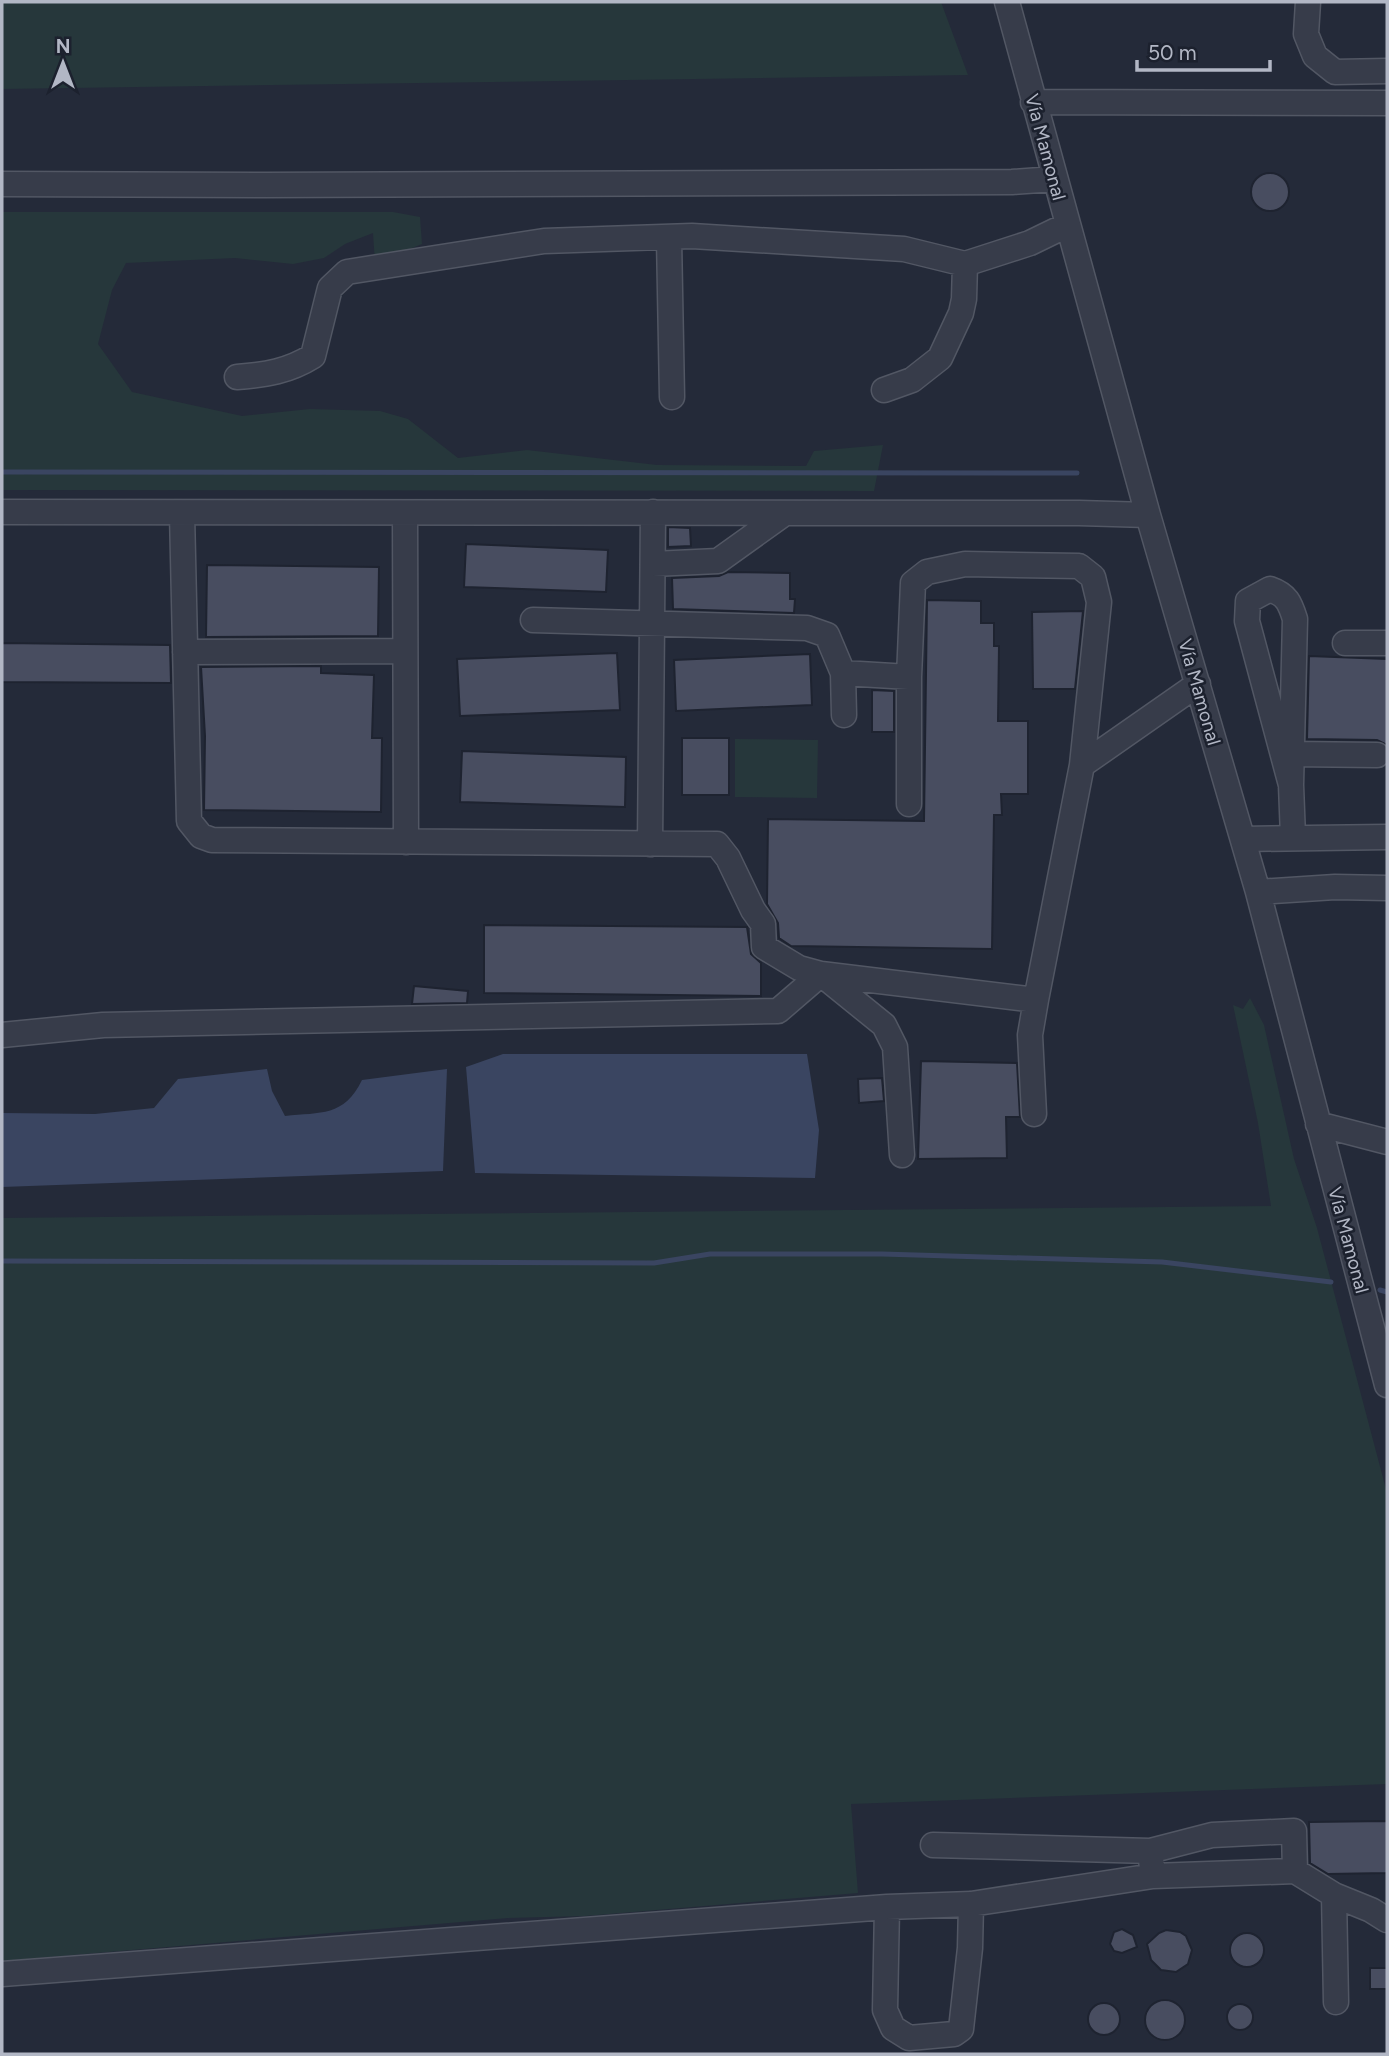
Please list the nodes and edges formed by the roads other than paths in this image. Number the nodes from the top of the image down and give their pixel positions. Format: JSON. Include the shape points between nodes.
{"nodes":[{"id":1,"x":1007,"y":2,"type":"edge"},
{"id":2,"x":1308,"y":2,"type":"edge"},
{"id":3,"x":1387,"y":71,"type":"edge"},
{"id":4,"x":1033,"y":102,"type":"junction"},
{"id":5,"x":1387,"y":103,"type":"edge"},
{"id":6,"x":1054,"y":179,"type":"junction"},
{"id":7,"x":2,"y":184,"type":"edge"},
{"id":8,"x":1067,"y":225,"type":"junction"},
{"id":9,"x":668,"y":238,"type":"junction"},
{"id":10,"x":965,"y":264,"type":"junction"},
{"id":11,"x":237,"y":377,"type":"dead end"},
{"id":12,"x":884,"y":390,"type":"dead end"},
{"id":13,"x":672,"y":397,"type":"dead end"},
{"id":14,"x":2,"y":512,"type":"edge"},
{"id":15,"x":653,"y":512,"type":"junction"},
{"id":16,"x":182,"y":513,"type":"junction"},
{"id":17,"x":405,"y":513,"type":"junction"},
{"id":18,"x":785,"y":513,"type":"junction"},
{"id":19,"x":1148,"y":515,"type":"junction"},
{"id":20,"x":653,"y":564,"type":"junction"},
{"id":21,"x":533,"y":620,"type":"dead end"},
{"id":22,"x":653,"y":624,"type":"junction"},
{"id":23,"x":1345,"y":643,"type":"dead end"},
{"id":24,"x":1387,"y":643,"type":"edge"},
{"id":25,"x":405,"y":651,"type":"junction"},
{"id":26,"x":185,"y":652,"type":"junction"},
{"id":27,"x":843,"y":673,"type":"junction"},
{"id":28,"x":909,"y":677,"type":"junction"},
{"id":29,"x":1198,"y":684,"type":"junction"},
{"id":30,"x":844,"y":715,"type":"dead end"},
{"id":31,"x":1291,"y":754,"type":"junction"},
{"id":32,"x":1377,"y":755,"type":"dead end"},
{"id":33,"x":1082,"y":765,"type":"junction"},
{"id":34,"x":1291,"y":785,"type":"junction"},
{"id":35,"x":909,"y":804,"type":"dead end"},
{"id":36,"x":1293,"y":837,"type":"junction"},
{"id":37,"x":1387,"y":837,"type":"edge"},
{"id":38,"x":1243,"y":839,"type":"junction"},
{"id":39,"x":406,"y":842,"type":"junction"},
{"id":40,"x":650,"y":844,"type":"junction"},
{"id":41,"x":1387,"y":888,"type":"edge"},
{"id":42,"x":1258,"y":892,"type":"junction"},
{"id":43,"x":821,"y":974,"type":"junction"},
{"id":44,"x":1036,"y":1000,"type":"junction"},
{"id":45,"x":2,"y":1035,"type":"edge"},
{"id":46,"x":1034,"y":1114,"type":"dead end"},
{"id":47,"x":1318,"y":1124,"type":"junction"},
{"id":48,"x":1387,"y":1142,"type":"edge"},
{"id":49,"x":902,"y":1155,"type":"dead end"},
{"id":50,"x":1387,"y":1385,"type":"edge"},
{"id":51,"x":933,"y":1845,"type":"dead end"},
{"id":52,"x":1150,"y":1852,"type":"junction"},
{"id":53,"x":1294,"y":1871,"type":"junction"},
{"id":54,"x":1153,"y":1876,"type":"junction"},
{"id":55,"x":1334,"y":1895,"type":"junction"},
{"id":56,"x":971,"y":1904,"type":"junction"},
{"id":57,"x":887,"y":1907,"type":"junction"},
{"id":58,"x":1387,"y":1920,"type":"edge"},
{"id":59,"x":2,"y":1974,"type":"edge"},
{"id":60,"x":1336,"y":2002,"type":"dead end"}],
"edges":[{"from":1,"to":4,"type":"street","name":"Vía Mamonal"},
{"from":2,"to":3,"type":"street","via":[[1306,34],[1315,56],[1335,72]]},
{"from":4,"to":5,"type":"street"},
{"from":4,"to":6,"type":"street","name":"Vía Mamonal"},
{"from":6,"to":7,"type":"street"},
{"from":6,"to":8,"type":"street","name":"Vía Mamonal"},
{"from":8,"to":10,"type":"street","via":[[1030,243]]},
{"from":8,"to":19,"type":"street","name":"Vía Mamonal"},
{"from":9,"to":10,"type":"street","via":[[904,249]]},
{"from":9,"to":11,"type":"street","via":[[544,241],[346,272],[330,288],[313,356],[271,374]]},
{"from":9,"to":13,"type":"street"},
{"from":10,"to":12,"type":"street","via":[[961,313],[940,358],[912,380]]},
{"from":14,"to":16,"type":"street"},
{"from":15,"to":17,"type":"street"},
{"from":15,"to":18,"type":"street"},
{"from":15,"to":20,"type":"street"},
{"from":16,"to":17,"type":"street"},
{"from":16,"to":26,"type":"street"},
{"from":17,"to":25,"type":"street"},
{"from":18,"to":19,"type":"street"},
{"from":18,"to":20,"type":"street","via":[[718,561]]},
{"from":19,"to":29,"type":"street","name":"Vía Mamonal"},
{"from":20,"to":22,"type":"street"},
{"from":21,"to":22,"type":"street"},
{"from":22,"to":27,"type":"street","via":[[807,628],[827,635]]},
{"from":22,"to":40,"type":"street"},
{"from":23,"to":24,"type":"street"},
{"from":25,"to":26,"type":"street"},
{"from":25,"to":39,"type":"street"},
{"from":26,"to":39,"type":"street","via":[[189,821],[201,836],[212,840]]},
{"from":27,"to":28,"type":"street"},
{"from":27,"to":30,"type":"street"},
{"from":28,"to":33,"type":"street","via":[[914,583],[928,572],[965,564],[1079,566],[1093,577],[1099,602]]},
{"from":28,"to":35,"type":"street"},
{"from":29,"to":33,"type":"street"},
{"from":29,"to":38,"type":"street","name":"Vía Mamonal"},
{"from":31,"to":32,"type":"street"},
{"from":31,"to":34,"type":"street"},
{"from":31,"to":34,"type":"street","via":[[1295,620],[1289,601],[1270,589],[1248,601],[1247,621]]},
{"from":33,"to":44,"type":"street"},
{"from":34,"to":36,"type":"street"},
{"from":36,"to":37,"type":"street"},
{"from":36,"to":38,"type":"street"},
{"from":38,"to":42,"type":"street","name":"Vía Mamonal"},
{"from":39,"to":40,"type":"street"},
{"from":40,"to":43,"type":"street","via":[[719,845],[763,924],[764,947],[799,968]]},
{"from":41,"to":42,"type":"street"},
{"from":42,"to":47,"type":"street","name":"Vía Mamonal"},
{"from":43,"to":44,"type":"street"},
{"from":43,"to":45,"type":"street","via":[[778,1011],[103,1025]]},
{"from":43,"to":49,"type":"street","via":[[884,1025],[895,1046]]},
{"from":44,"to":46,"type":"street","via":[[1030,1035]]},
{"from":47,"to":48,"type":"street"},
{"from":47,"to":50,"type":"street","name":"Vía Mamonal"},
{"from":51,"to":52,"type":"street"},
{"from":52,"to":53,"type":"street","via":[[1212,1835],[1294,1831]]},
{"from":52,"to":54,"type":"street"},
{"from":53,"to":54,"type":"street"},
{"from":53,"to":55,"type":"street"},
{"from":54,"to":56,"type":"street"},
{"from":55,"to":58,"type":"street"},
{"from":55,"to":60,"type":"street"},
{"from":56,"to":57,"type":"street"},
{"from":56,"to":57,"type":"street","via":[[971,1948],[961,2029],[954,2034],[909,2038],[893,2028],[885,2010]]},
{"from":57,"to":59,"type":"street"}]}
